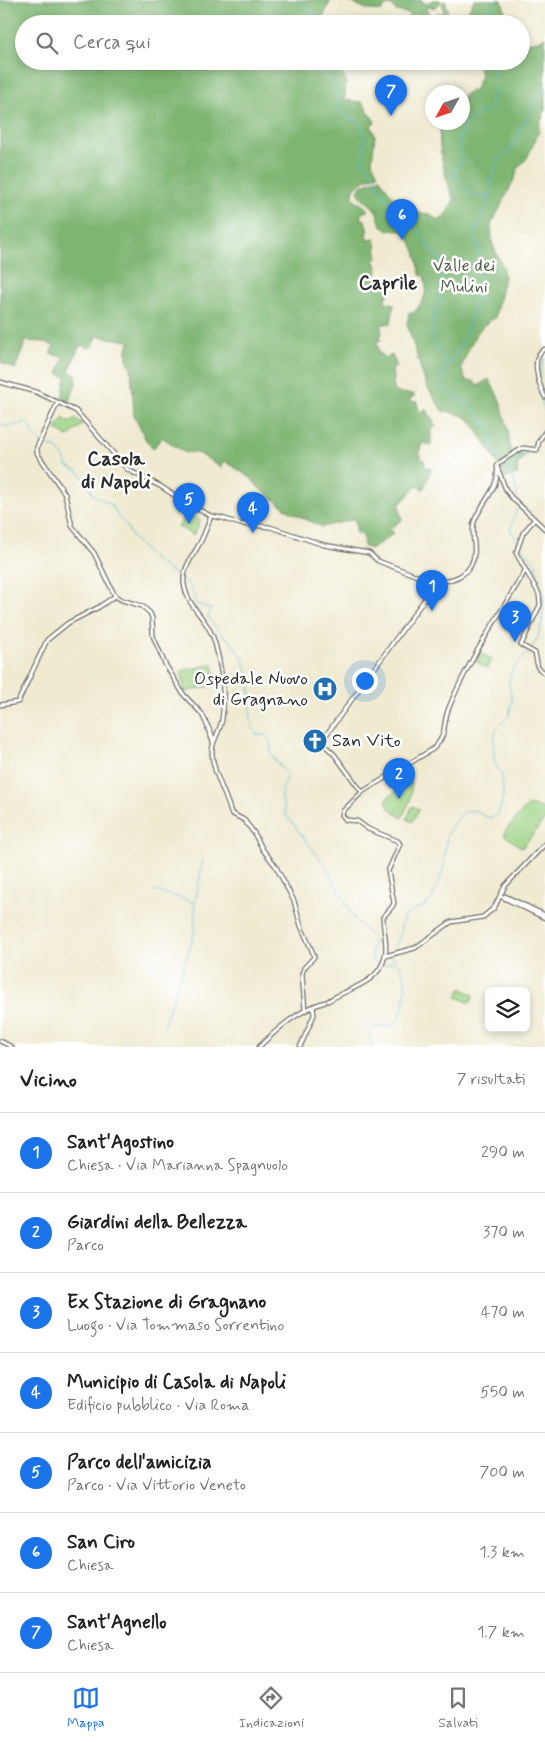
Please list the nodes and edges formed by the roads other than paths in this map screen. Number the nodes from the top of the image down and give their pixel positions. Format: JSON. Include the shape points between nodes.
{"nodes":[{"id":1,"x":545,"y":349,"type":"edge"},
{"id":2,"x":0,"y":382,"type":"edge"},
{"id":3,"x":545,"y":397,"type":"edge"},
{"id":4,"x":58,"y":402,"type":"junction"},
{"id":5,"x":545,"y":432,"type":"edge"},
{"id":6,"x":497,"y":466,"type":"junction"},
{"id":7,"x":501,"y":475,"type":"junction"},
{"id":8,"x":496,"y":477,"type":"junction"},
{"id":9,"x":211,"y":516,"type":"junction"},
{"id":10,"x":534,"y":520,"type":"junction"},
{"id":11,"x":545,"y":529,"type":"edge"},
{"id":12,"x":525,"y":570,"type":"junction"},
{"id":13,"x":442,"y":582,"type":"dead end"},
{"id":14,"x":436,"y":583,"type":"dead end"},
{"id":15,"x":429,"y":584,"type":"junction"},
{"id":16,"x":115,"y":596,"type":"junction"},
{"id":17,"x":545,"y":673,"type":"edge"},
{"id":18,"x":0,"y":705,"type":"edge"},
{"id":19,"x":200,"y":710,"type":"junction"},
{"id":20,"x":214,"y":744,"type":"junction"},
{"id":21,"x":361,"y":790,"type":"junction"},
{"id":22,"x":545,"y":844,"type":"edge"},
{"id":23,"x":501,"y":895,"type":"junction"},
{"id":24,"x":544,"y":916,"type":"edge"},
{"id":25,"x":385,"y":956,"type":"junction"},
{"id":26,"x":313,"y":1007,"type":"junction"},
{"id":27,"x":305,"y":1010,"type":"junction"},
{"id":28,"x":0,"y":1042,"type":"edge"},
{"id":29,"x":12,"y":1047,"type":"edge"},
{"id":30,"x":259,"y":1047,"type":"edge"},
{"id":31,"x":300,"y":1047,"type":"edge"}],
"edges":[{"from":1,"to":3,"type":"street","via":[[539,353],[537,362],[539,384]]},
{"from":2,"to":4,"type":"street"},
{"from":4,"to":9,"type":"street","via":[[78,413],[128,470]]},
{"from":4,"to":16,"type":"street","via":[[37,447],[40,457],[65,494],[72,526],[94,553]]},
{"from":5,"to":6,"type":"street","via":[[537,450],[525,448]]},
{"from":6,"to":7,"type":"street"},
{"from":6,"to":8,"type":"street"},
{"from":7,"to":8,"type":"street"},
{"from":7,"to":10,"type":"street","via":[[506,490]]},
{"from":8,"to":13,"type":"street","via":[[494,488],[474,522],[472,564],[462,575]]},
{"from":9,"to":15,"type":"street","via":[[240,524],[270,527],[324,545],[371,553],[378,561],[420,577]]},
{"from":9,"to":20,"type":"street","via":[[184,576],[184,584],[191,606],[203,617],[215,641],[222,682],[223,717]]},
{"from":10,"to":11,"type":"street"},
{"from":10,"to":12,"type":"street","via":[[517,547],[516,553]]},
{"from":12,"to":17,"type":"street","via":[[539,594],[540,605],[522,646],[537,655],[538,668]]},
{"from":12,"to":21,"type":"street","via":[[462,680],[447,712],[440,742]]},
{"from":14,"to":15,"type":"street"},
{"from":15,"to":21,"type":"street","via":[[430,593],[321,742]]},
{"from":16,"to":18,"type":"street","via":[[68,623],[47,640],[18,702]]},
{"from":16,"to":19,"type":"street","via":[[142,606],[150,613],[152,636],[165,664],[184,696]]},
{"from":19,"to":20,"type":"street"},
{"from":19,"to":20,"type":"street"},
{"from":20,"to":27,"type":"street","via":[[212,760],[231,813],[244,820],[275,865],[292,896],[314,957],[302,974]]},
{"from":21,"to":25,"type":"street","via":[[343,810],[344,819],[357,821],[400,844],[388,871],[394,903],[383,916]]},
{"from":22,"to":23,"type":"street","via":[[505,886]]},
{"from":23,"to":24,"type":"street"},
{"from":23,"to":25,"type":"street","via":[[494,908],[483,917],[456,920],[415,948]]},
{"from":25,"to":26,"type":"street","via":[[376,974]]},
{"from":26,"to":27,"type":"street"},
{"from":26,"to":31,"type":"street","via":[[314,1015]]},
{"from":27,"to":30,"type":"street"},
{"from":28,"to":29,"type":"street"}]}
